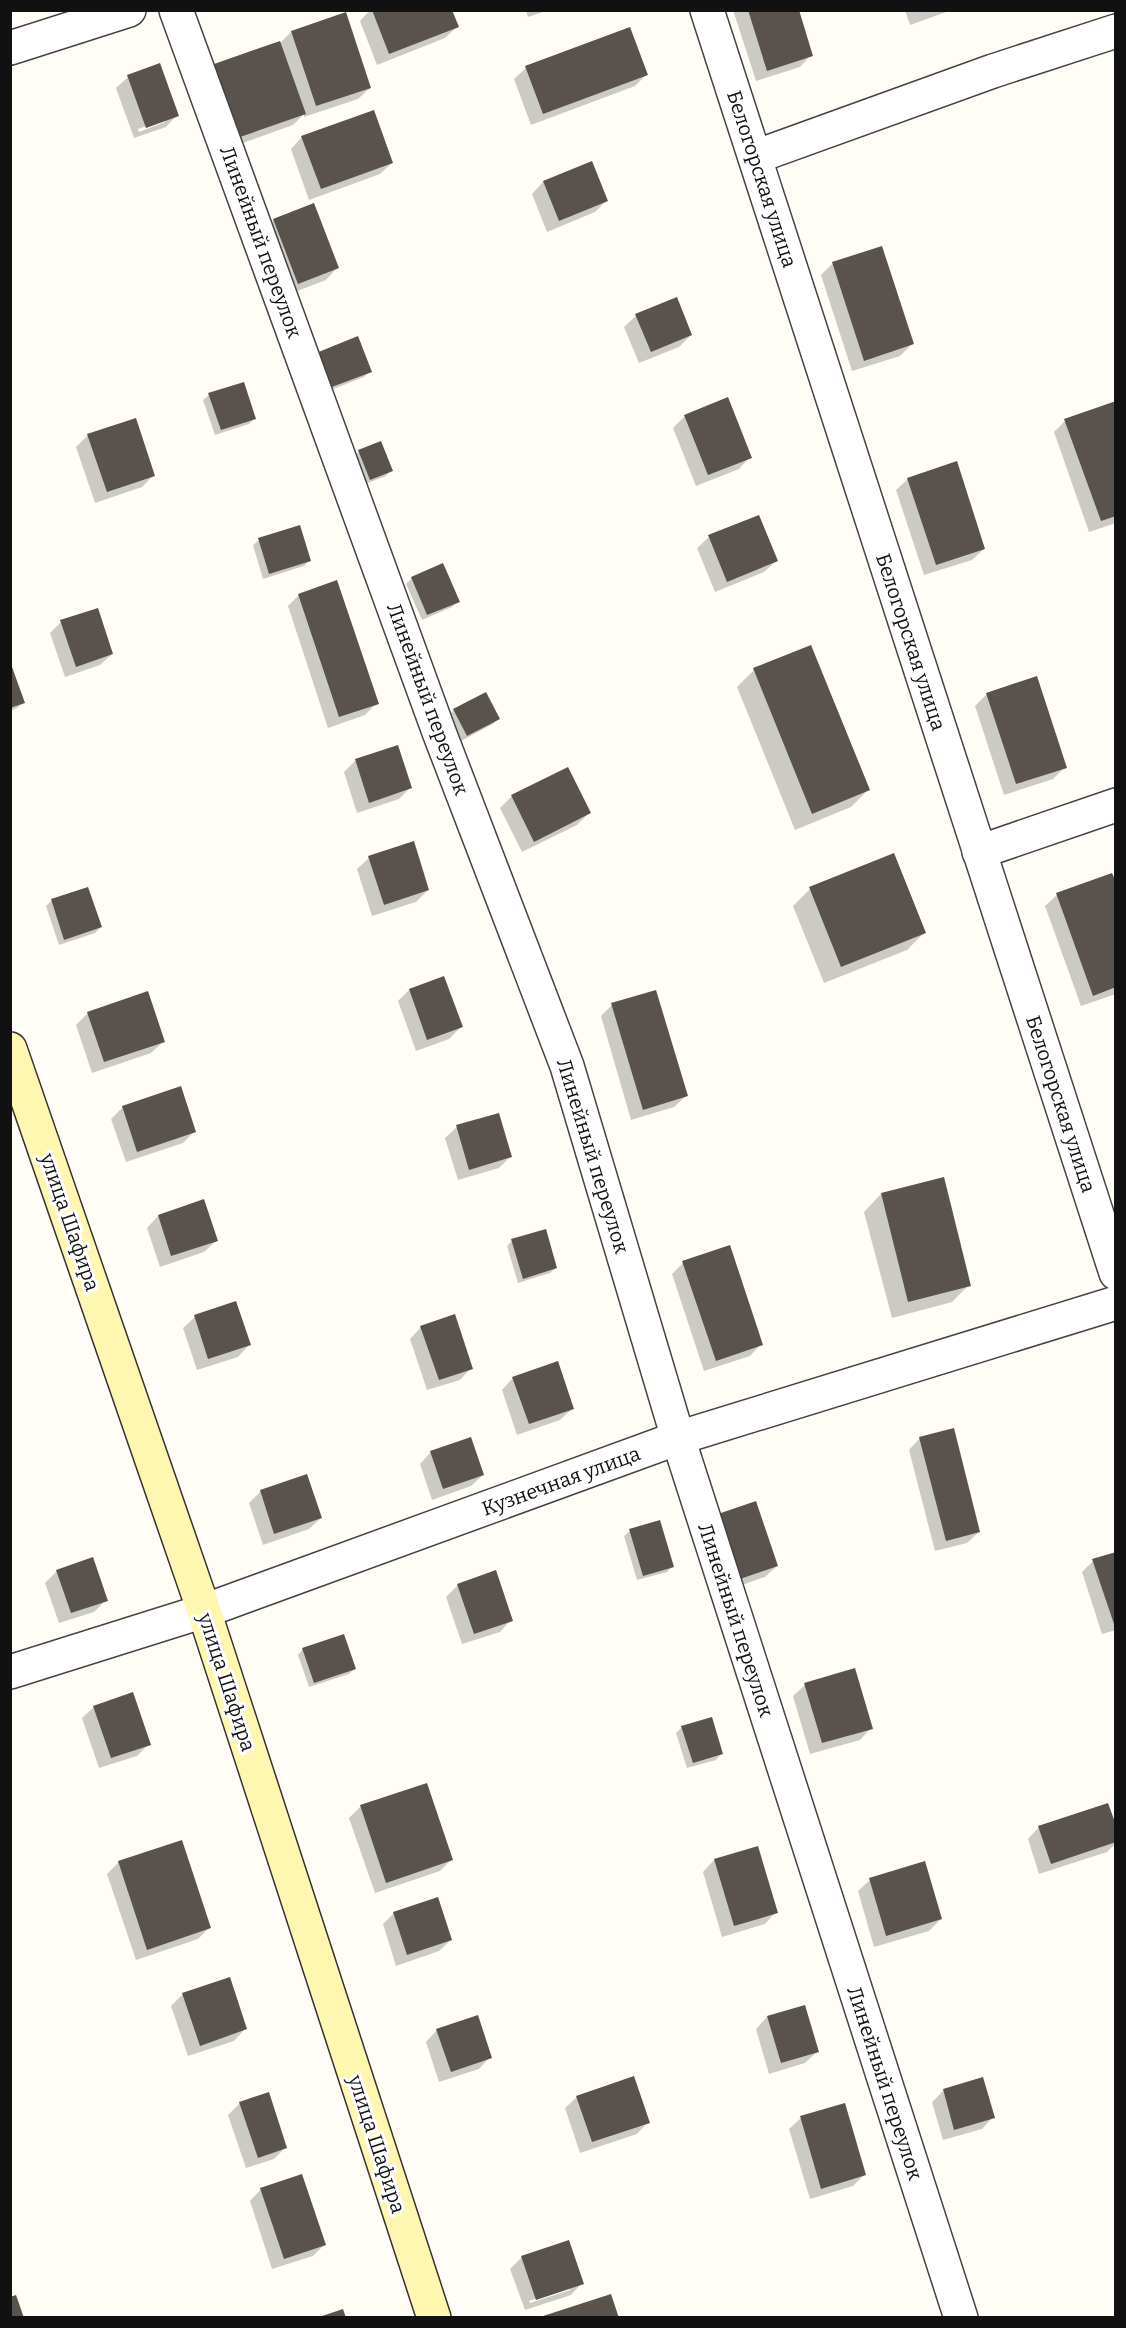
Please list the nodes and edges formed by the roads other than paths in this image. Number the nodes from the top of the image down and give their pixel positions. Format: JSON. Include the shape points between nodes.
{"nodes":[{"id":1,"x":129,"y":10,"type":"edge"},
{"id":2,"x":176,"y":10,"type":"edge"},
{"id":3,"x":707,"y":10,"type":"edge"},
{"id":4,"x":1116,"y":31,"type":"edge"},
{"id":5,"x":10,"y":48,"type":"edge"},
{"id":6,"x":755,"y":157,"type":"junction"},
{"id":7,"x":1116,"y":805,"type":"edge"},
{"id":8,"x":979,"y":852,"type":"junction"},
{"id":9,"x":10,"y":1049,"type":"edge"},
{"id":10,"x":1116,"y":1273,"type":"edge"},
{"id":11,"x":1116,"y":1303,"type":"edge"},
{"id":12,"x":678,"y":1438,"type":"junction"},
{"id":13,"x":204,"y":1611,"type":"junction"},
{"id":14,"x":10,"y":1672,"type":"edge"},
{"id":15,"x":434,"y":2318,"type":"edge"},
{"id":16,"x":961,"y":2318,"type":"edge"}],
"edges":[{"from":1,"to":5,"type":"street"},
{"from":2,"to":12,"type":"street","name":"Линейный переулок","via":[[439,732],[567,1066]]},
{"from":3,"to":6,"type":"street","name":"Белогорская улица"},
{"from":4,"to":6,"type":"street"},
{"from":6,"to":8,"type":"street","name":"Белогорская улица"},
{"from":7,"to":8,"type":"street"},
{"from":8,"to":10,"type":"street","name":"Белогорская улица"},
{"from":9,"to":13,"type":"street","name":"улица Шафира"},
{"from":11,"to":12,"type":"street","name":"Кузнечная улица"},
{"from":12,"to":13,"type":"street","name":"Кузнечная улица"},
{"from":12,"to":16,"type":"street","name":"Линейный переулок"},
{"from":13,"to":14,"type":"street","name":"Кузнечная улица"},
{"from":13,"to":15,"type":"street","name":"улица Шафира"}]}
